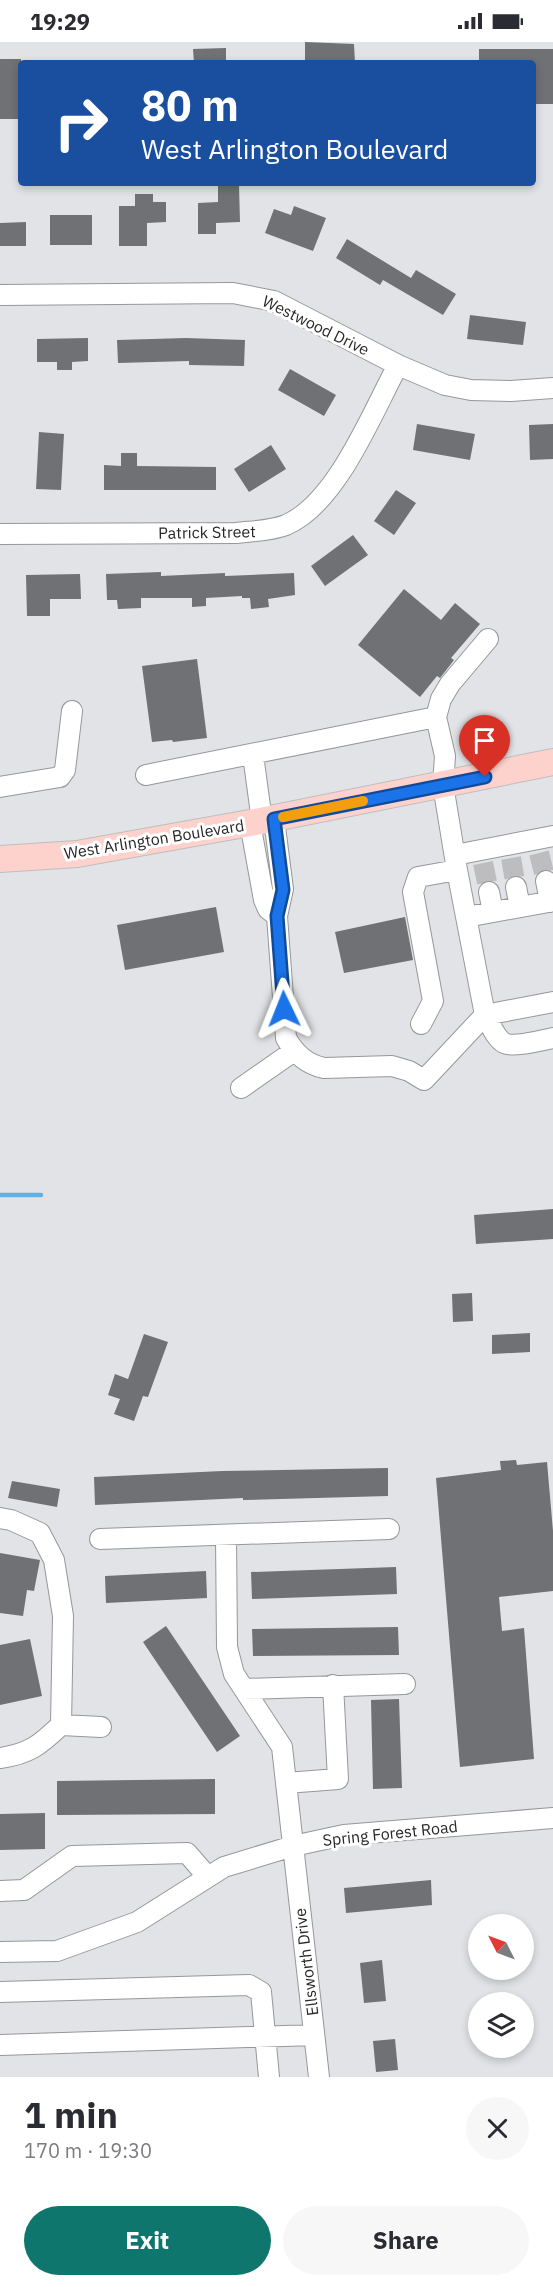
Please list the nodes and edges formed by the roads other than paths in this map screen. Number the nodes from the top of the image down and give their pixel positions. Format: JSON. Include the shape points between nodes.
{"nodes":[{"id":1,"x":0,"y":295,"type":"edge"},
{"id":2,"x":398,"y":365,"type":"junction"},
{"id":3,"x":553,"y":388,"type":"edge"},
{"id":4,"x":0,"y":534,"type":"edge"},
{"id":5,"x":488,"y":639,"type":"dead end"},
{"id":6,"x":72,"y":711,"type":"dead end"},
{"id":7,"x":436,"y":717,"type":"junction"},
{"id":8,"x":253,"y":755,"type":"junction"},
{"id":9,"x":553,"y":762,"type":"edge"},
{"id":10,"x":146,"y":775,"type":"dead end"},
{"id":11,"x":443,"y":785,"type":"junction"},
{"id":12,"x":0,"y":787,"type":"edge"},
{"id":13,"x":262,"y":821,"type":"junction"},
{"id":14,"x":542,"y":843,"type":"edge"},
{"id":15,"x":0,"y":859,"type":"edge"},
{"id":16,"x":456,"y":862,"type":"junction"},
{"id":17,"x":546,"y":881,"type":"tunnel mouth"},
{"id":18,"x":516,"y":887,"type":"tunnel mouth"},
{"id":19,"x":489,"y":892,"type":"tunnel mouth"},
{"id":20,"x":552,"y":901,"type":"edge"},
{"id":21,"x":520,"y":907,"type":"junction"},
{"id":22,"x":493,"y":912,"type":"junction"},
{"id":23,"x":466,"y":917,"type":"junction"},
{"id":24,"x":553,"y":1002,"type":"edge"},
{"id":25,"x":485,"y":1014,"type":"junction"},
{"id":26,"x":421,"y":1024,"type":"dead end"},
{"id":27,"x":553,"y":1038,"type":"edge"},
{"id":28,"x":294,"y":1051,"type":"junction"},
{"id":29,"x":241,"y":1088,"type":"dead end"},
{"id":30,"x":0,"y":1518,"type":"edge"},
{"id":31,"x":389,"y":1529,"type":"dead end"},
{"id":32,"x":226,"y":1534,"type":"junction"},
{"id":33,"x":100,"y":1539,"type":"dead end"},
{"id":34,"x":405,"y":1684,"type":"dead end"},
{"id":35,"x":333,"y":1685,"type":"junction"},
{"id":36,"x":244,"y":1689,"type":"junction"},
{"id":37,"x":61,"y":1725,"type":"junction"},
{"id":38,"x":101,"y":1728,"type":"dead end"},
{"id":39,"x":0,"y":1758,"type":"edge"},
{"id":40,"x":286,"y":1783,"type":"junction"},
{"id":41,"x":553,"y":1818,"type":"edge"},
{"id":42,"x":293,"y":1846,"type":"junction"},
{"id":43,"x":207,"y":1876,"type":"junction"},
{"id":44,"x":0,"y":1891,"type":"edge"},
{"id":45,"x":0,"y":1952,"type":"edge"},
{"id":46,"x":0,"y":1992,"type":"edge"},
{"id":47,"x":314,"y":2035,"type":"junction"},
{"id":48,"x":265,"y":2036,"type":"junction"},
{"id":49,"x":0,"y":2045,"type":"edge"},
{"id":50,"x":269,"y":2077,"type":"edge"},
{"id":51,"x":319,"y":2077,"type":"edge"}],
"edges":[{"from":1,"to":2,"type":"street","name":"Westwood Drive","via":[[254,295],[274,301]]},
{"from":2,"to":3,"type":"street","name":"Westwood Drive","via":[[445,385],[471,390]]},
{"from":2,"to":4,"type":"street","name":"Patrick Street","via":[[329,491],[315,507],[285,526],[236,533]]},
{"from":5,"to":7,"type":"street","via":[[450,684]]},
{"from":6,"to":12,"type":"street","via":[[65,770],[60,777]]},
{"from":7,"to":8,"type":"street"},
{"from":7,"to":11,"type":"street","via":[[445,756]]},
{"from":8,"to":10,"type":"street"},
{"from":8,"to":13,"type":"street"},
{"from":9,"to":11,"type":"main road","name":"West Arlington Boulevard"},
{"from":11,"to":13,"type":"main road","name":"West Arlington Boulevard"},
{"from":11,"to":16,"type":"street"},
{"from":13,"to":15,"type":"main road","name":"West Arlington Boulevard","via":[[77,854]]},
{"from":13,"to":28,"type":"street","via":[[264,900],[277,916],[286,1038]]},
{"from":14,"to":16,"type":"street"},
{"from":16,"to":23,"type":"street"},
{"from":16,"to":26,"type":"street","via":[[418,877],[413,892],[433,1001]]},
{"from":17,"to":20,"type":"street"},
{"from":18,"to":21,"type":"street"},
{"from":19,"to":22,"type":"street"},
{"from":20,"to":21,"type":"street"},
{"from":21,"to":22,"type":"street"},
{"from":22,"to":23,"type":"street"},
{"from":23,"to":25,"type":"street"},
{"from":24,"to":25,"type":"street"},
{"from":25,"to":27,"type":"street","via":[[504,1044]]},
{"from":25,"to":28,"type":"street","via":[[424,1080],[392,1066],[314,1066]]},
{"from":28,"to":29,"type":"street"},
{"from":30,"to":37,"type":"street","via":[[40,1533],[54,1560],[63,1616]]},
{"from":31,"to":32,"type":"street"},
{"from":32,"to":33,"type":"street"},
{"from":32,"to":36,"type":"street","name":"Ellsworth Drive","via":[[227,1647],[234,1674]]},
{"from":34,"to":35,"type":"street"},
{"from":35,"to":36,"type":"street"},
{"from":35,"to":40,"type":"street","via":[[338,1779]]},
{"from":36,"to":40,"type":"street","name":"Ellsworth Drive","via":[[282,1747]]},
{"from":37,"to":38,"type":"street"},
{"from":37,"to":39,"type":"street","via":[[44,1742],[21,1755]]},
{"from":40,"to":42,"type":"street","name":"Ellsworth Drive"},
{"from":41,"to":42,"type":"street","name":"Spring Forest Road","via":[[344,1835]]},
{"from":42,"to":43,"type":"street","name":"Spring Forest Road"},
{"from":42,"to":47,"type":"street","name":"Ellsworth Drive"},
{"from":43,"to":44,"type":"street","via":[[187,1853],[72,1856],[24,1890]]},
{"from":43,"to":45,"type":"street","name":"Spring Forest Road","via":[[137,1922],[67,1948]]},
{"from":46,"to":48,"type":"street","via":[[249,1985],[261,1992]]},
{"from":47,"to":48,"type":"street"},
{"from":47,"to":51,"type":"street","name":"Ellsworth Drive"},
{"from":48,"to":49,"type":"street"},
{"from":48,"to":50,"type":"street"}]}
